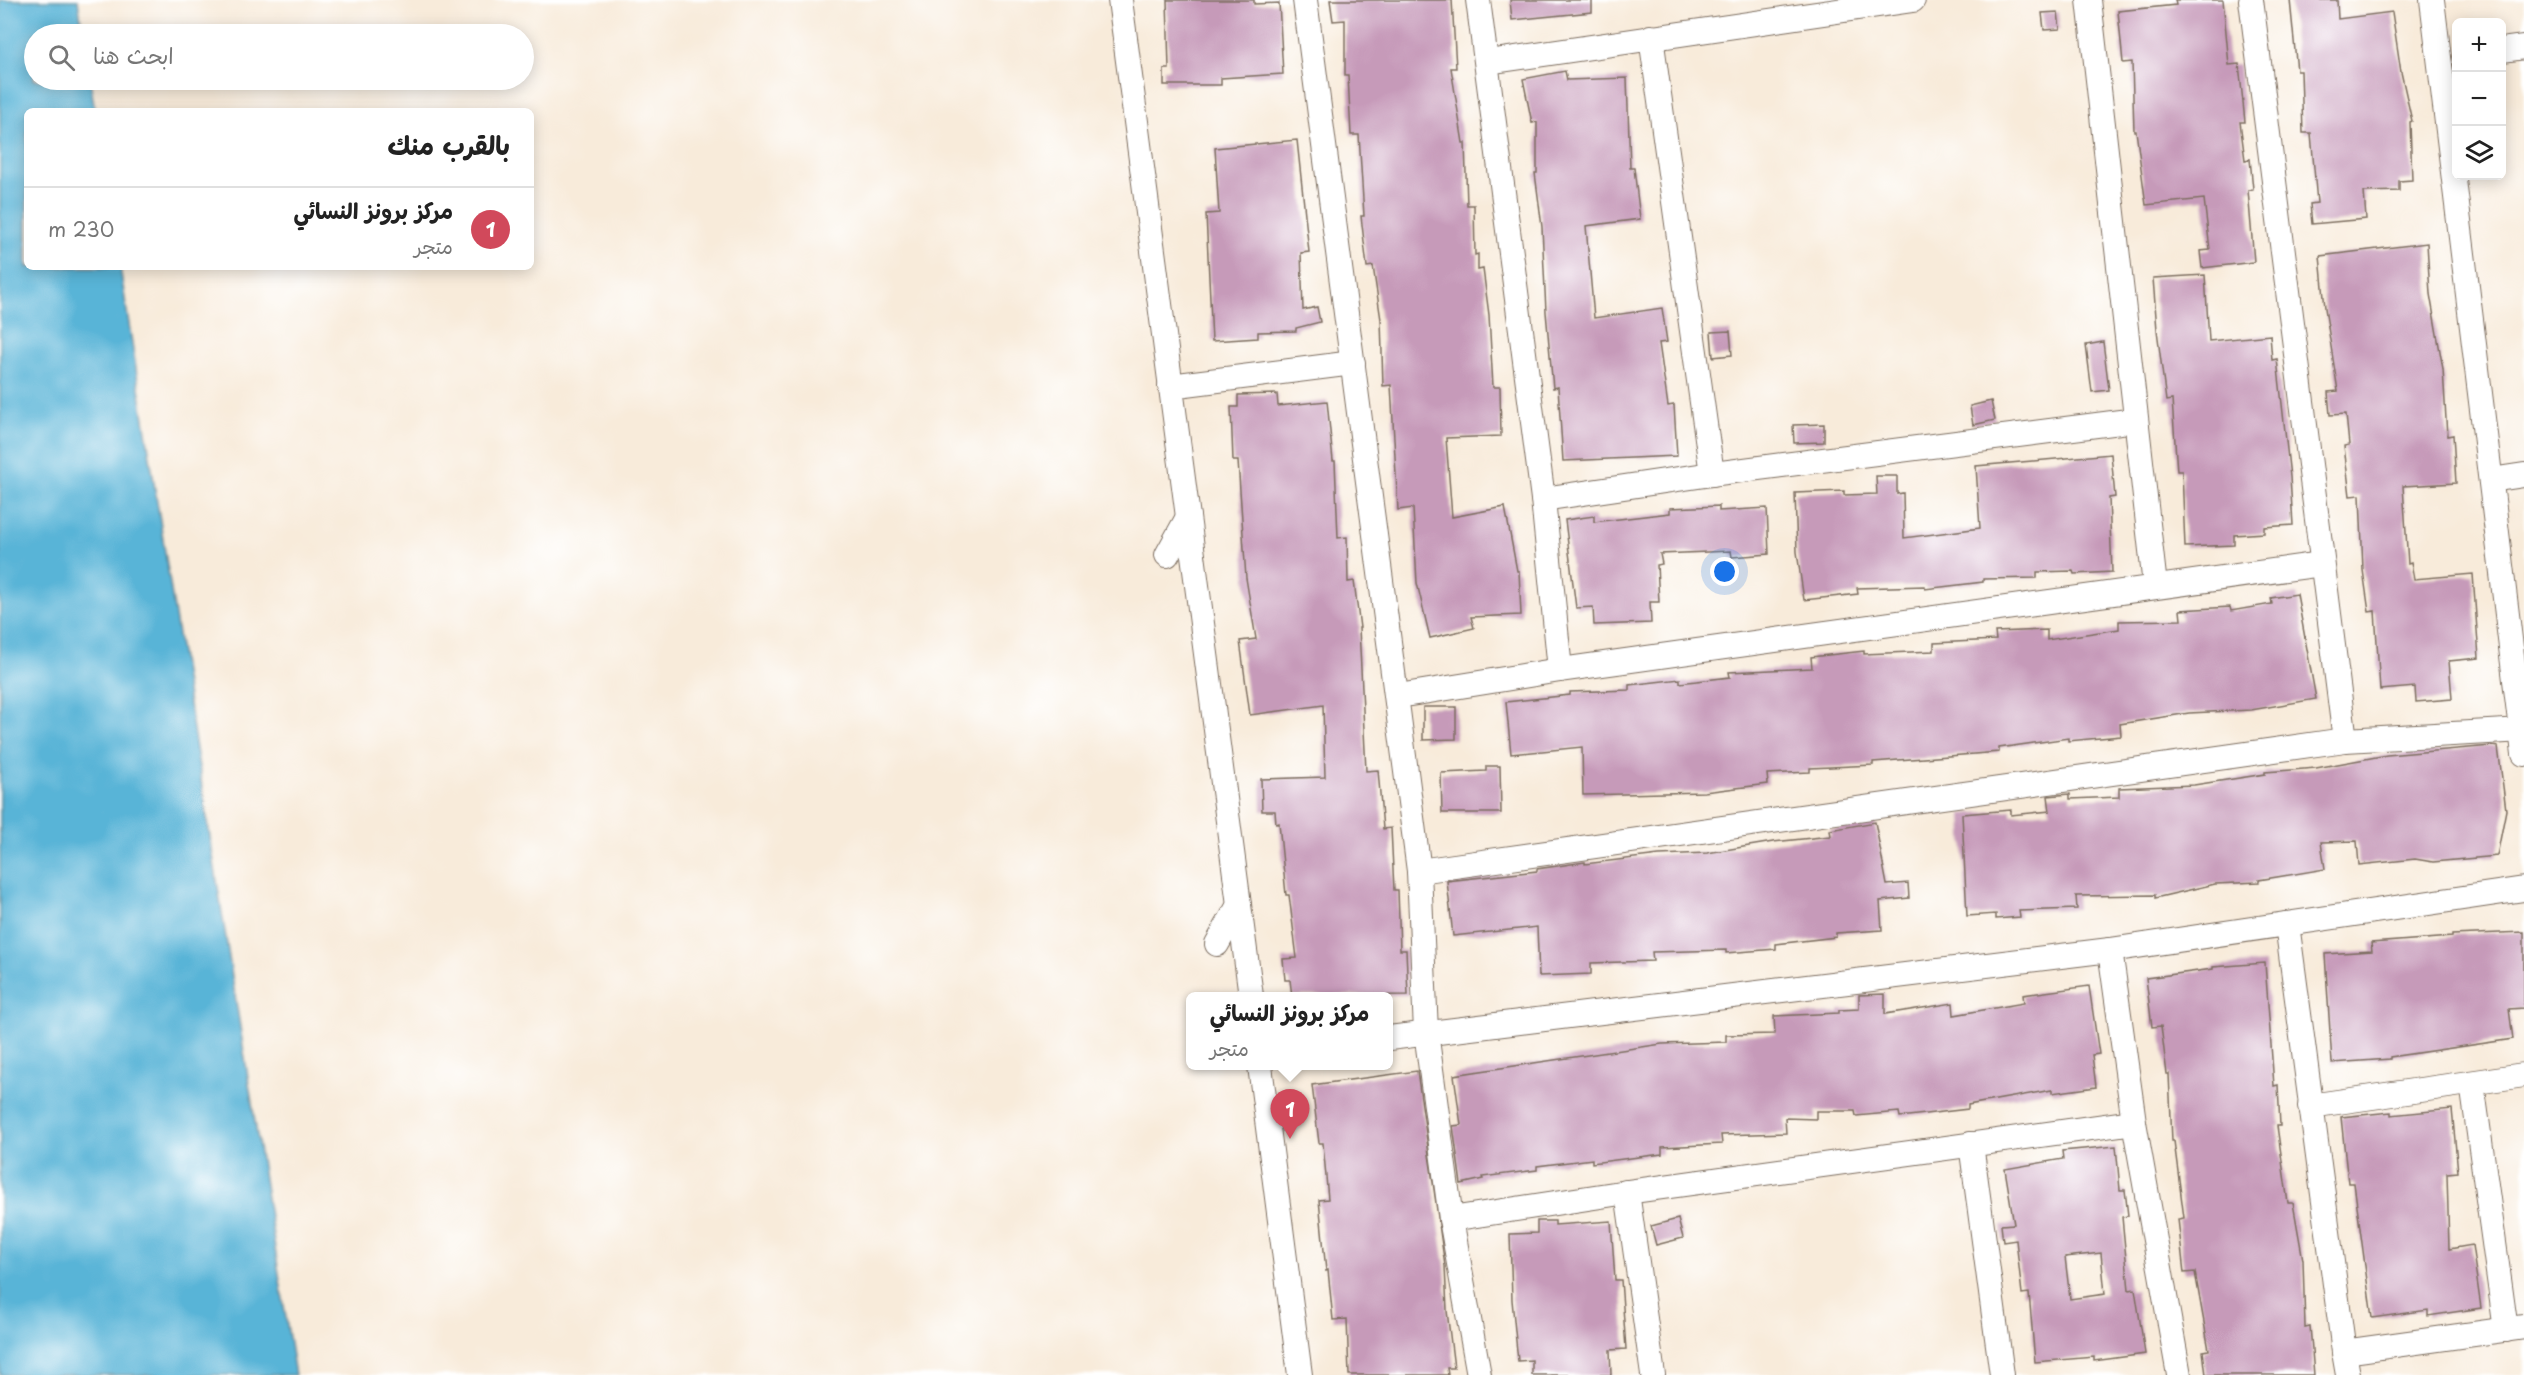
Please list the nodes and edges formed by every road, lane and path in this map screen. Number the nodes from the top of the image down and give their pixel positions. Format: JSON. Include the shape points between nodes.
{"nodes":[{"id":1,"x":1120,"y":0,"type":"edge"},
{"id":2,"x":1305,"y":0,"type":"edge"},
{"id":3,"x":1479,"y":0,"type":"edge"},
{"id":4,"x":1913,"y":0,"type":"edge"},
{"id":5,"x":2089,"y":0,"type":"edge"},
{"id":6,"x":2251,"y":0,"type":"edge"},
{"id":7,"x":2433,"y":0,"type":"edge"},
{"id":8,"x":1651,"y":37,"type":"junction"},
{"id":9,"x":2524,"y":47,"type":"edge"},
{"id":10,"x":2506,"y":49,"type":"edge"},
{"id":11,"x":2448,"y":57,"type":"edge"},
{"id":12,"x":1488,"y":62,"type":"junction"},
{"id":13,"x":1353,"y":363,"type":"junction"},
{"id":14,"x":1170,"y":386,"type":"junction"},
{"id":15,"x":2136,"y":420,"type":"junction"},
{"id":16,"x":1712,"y":474,"type":"junction"},
{"id":17,"x":2524,"y":475,"type":"edge"},
{"id":18,"x":2491,"y":480,"type":"junction"},
{"id":19,"x":1543,"y":498,"type":"junction"},
{"id":20,"x":1188,"y":517,"type":"junction"},
{"id":21,"x":1167,"y":555,"type":"dead end"},
{"id":22,"x":2322,"y":564,"type":"junction"},
{"id":23,"x":2156,"y":586,"type":"junction"},
{"id":24,"x":1560,"y":670,"type":"junction"},
{"id":25,"x":1398,"y":696,"type":"junction"},
{"id":26,"x":2522,"y":730,"type":"edge"},
{"id":27,"x":2345,"y":741,"type":"junction"},
{"id":28,"x":2524,"y":754,"type":"edge"},
{"id":29,"x":1419,"y":871,"type":"junction"},
{"id":30,"x":2524,"y":889,"type":"edge"},
{"id":31,"x":1239,"y":904,"type":"junction"},
{"id":32,"x":2287,"y":924,"type":"junction"},
{"id":33,"x":1217,"y":944,"type":"dead end"},
{"id":34,"x":2110,"y":950,"type":"junction"},
{"id":35,"x":1250,"y":992,"type":"edge"},
{"id":36,"x":1426,"y":1032,"type":"junction"},
{"id":37,"x":1393,"y":1037,"type":"edge"},
{"id":38,"x":1261,"y":1070,"type":"edge"},
{"id":39,"x":2524,"y":1075,"type":"edge"},
{"id":40,"x":2472,"y":1083,"type":"junction"},
{"id":41,"x":2310,"y":1106,"type":"junction"},
{"id":42,"x":2134,"y":1122,"type":"junction"},
{"id":43,"x":1971,"y":1144,"type":"junction"},
{"id":44,"x":1628,"y":1192,"type":"junction"},
{"id":45,"x":1451,"y":1219,"type":"junction"},
{"id":46,"x":2515,"y":1328,"type":"edge"},
{"id":47,"x":2346,"y":1364,"type":"edge"},
{"id":48,"x":1300,"y":1375,"type":"edge"},
{"id":49,"x":1479,"y":1375,"type":"edge"},
{"id":50,"x":1653,"y":1375,"type":"edge"},
{"id":51,"x":2002,"y":1375,"type":"edge"},
{"id":52,"x":2179,"y":1375,"type":"edge"}],
"edges":[{"from":1,"to":14,"type":"street"},
{"from":2,"to":13,"type":"street"},
{"from":3,"to":12,"type":"street"},
{"from":4,"to":8,"type":"street"},
{"from":5,"to":15,"type":"street"},
{"from":6,"to":22,"type":"street"},
{"from":7,"to":11,"type":"street"},
{"from":8,"to":12,"type":"street"},
{"from":8,"to":16,"type":"street"},
{"from":9,"to":10,"type":"street"},
{"from":11,"to":18,"type":"street"},
{"from":12,"to":19,"type":"street"},
{"from":13,"to":14,"type":"street"},
{"from":13,"to":25,"type":"street"},
{"from":14,"to":20,"type":"street"},
{"from":15,"to":16,"type":"street"},
{"from":15,"to":23,"type":"street"},
{"from":16,"to":19,"type":"street"},
{"from":17,"to":18,"type":"street"},
{"from":18,"to":26,"type":"street"},
{"from":19,"to":24,"type":"street"},
{"from":20,"to":21,"type":"street"},
{"from":20,"to":31,"type":"street"},
{"from":22,"to":23,"type":"street"},
{"from":22,"to":27,"type":"street"},
{"from":23,"to":24,"type":"street"},
{"from":24,"to":25,"type":"street"},
{"from":25,"to":29,"type":"street"},
{"from":26,"to":27,"type":"street"},
{"from":26,"to":28,"type":"street"},
{"from":27,"to":29,"type":"street"},
{"from":29,"to":36,"type":"street"},
{"from":30,"to":32,"type":"street"},
{"from":31,"to":33,"type":"street"},
{"from":31,"to":35,"type":"street"},
{"from":32,"to":34,"type":"street"},
{"from":32,"to":41,"type":"street"},
{"from":34,"to":36,"type":"street"},
{"from":34,"to":42,"type":"street"},
{"from":36,"to":37,"type":"street"},
{"from":36,"to":45,"type":"street"},
{"from":38,"to":48,"type":"street"},
{"from":39,"to":40,"type":"street"},
{"from":40,"to":41,"type":"street"},
{"from":40,"to":46,"type":"street"},
{"from":41,"to":47,"type":"street"},
{"from":42,"to":43,"type":"street"},
{"from":42,"to":52,"type":"street"},
{"from":43,"to":44,"type":"street"},
{"from":43,"to":51,"type":"street"},
{"from":44,"to":45,"type":"street"},
{"from":44,"to":50,"type":"street"},
{"from":45,"to":49,"type":"street"},
{"from":46,"to":47,"type":"street"}]}
